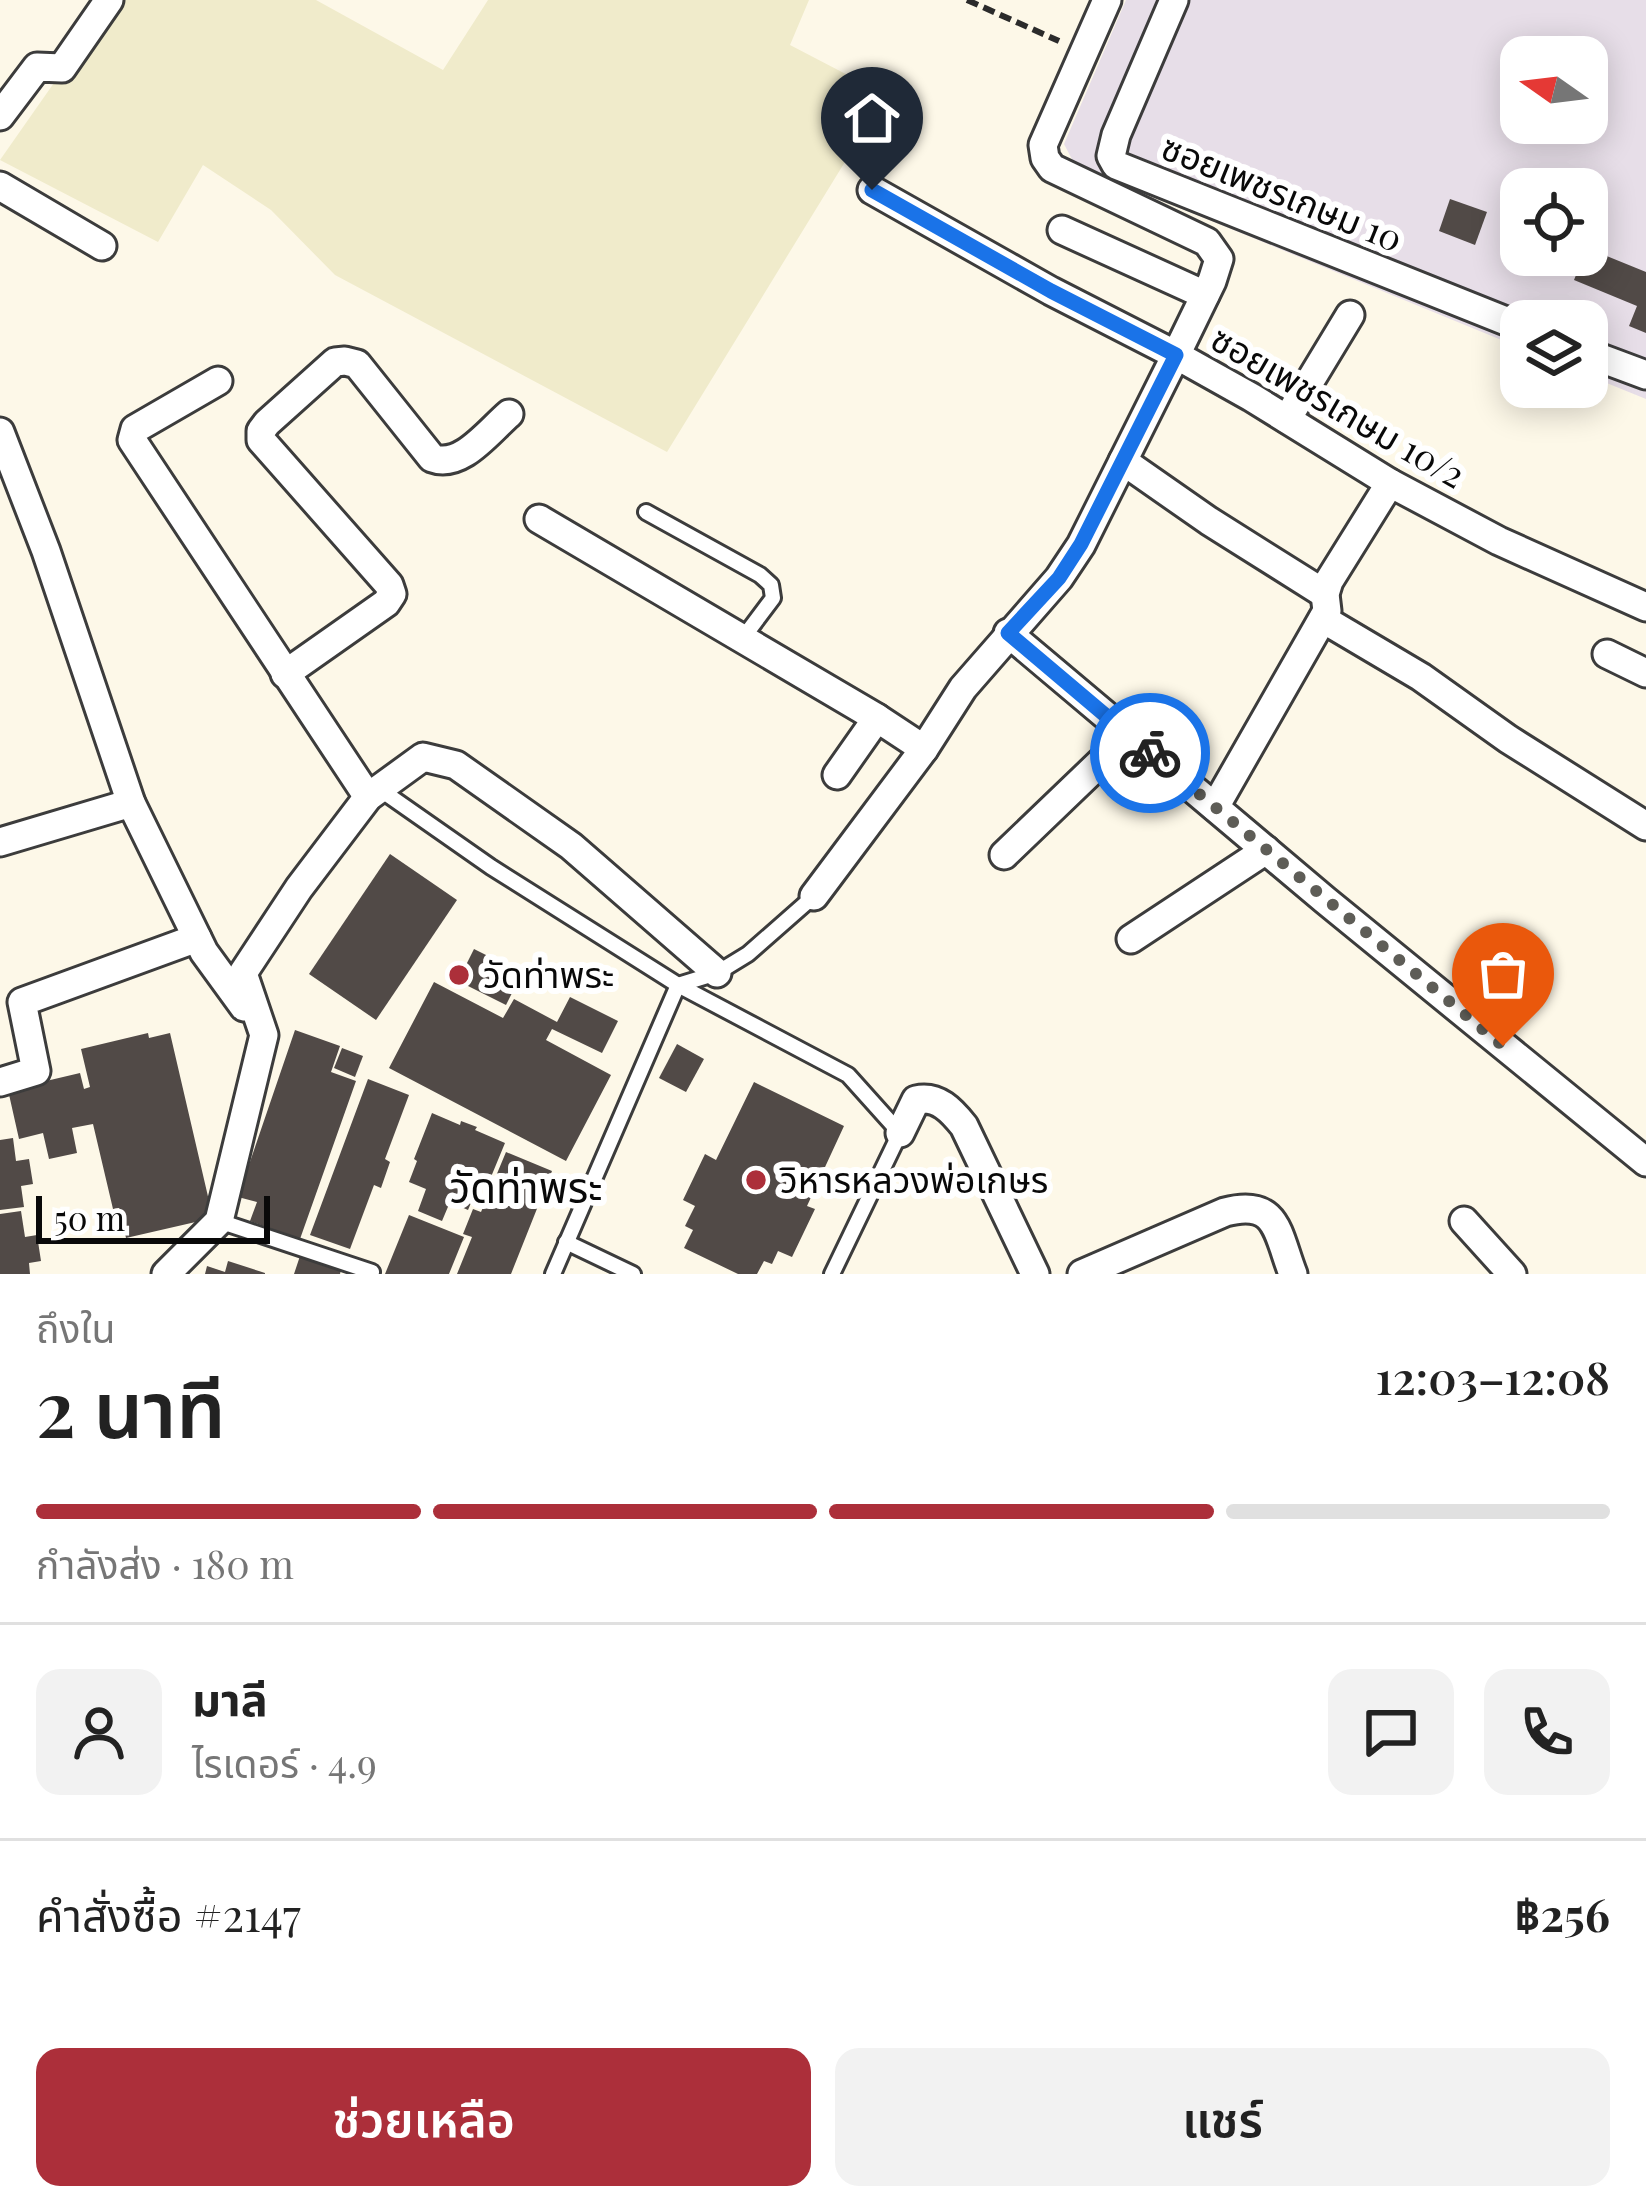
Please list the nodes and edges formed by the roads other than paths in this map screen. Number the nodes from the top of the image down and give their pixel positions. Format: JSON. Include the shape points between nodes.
{"nodes":[{"id":1,"x":109,"y":0,"type":"edge"},
{"id":2,"x":1108,"y":0,"type":"edge"},
{"id":3,"x":1174,"y":0,"type":"edge"},
{"id":4,"x":0,"y":116,"type":"edge"},
{"id":5,"x":0,"y":187,"type":"edge"},
{"id":6,"x":872,"y":190,"type":"dead end"},
{"id":7,"x":1063,"y":230,"type":"dead end"},
{"id":8,"x":102,"y":246,"type":"dead end"},
{"id":9,"x":1205,"y":295,"type":"junction"},
{"id":10,"x":1350,"y":315,"type":"dead end"},
{"id":11,"x":1500,"y":319,"type":"edge"},
{"id":12,"x":1176,"y":355,"type":"junction"},
{"id":13,"x":1608,"y":361,"type":"edge"},
{"id":14,"x":1646,"y":375,"type":"edge"},
{"id":15,"x":218,"y":381,"type":"dead end"},
{"id":16,"x":508,"y":413,"type":"dead end"},
{"id":17,"x":1287,"y":419,"type":"junction"},
{"id":18,"x":0,"y":432,"type":"edge"},
{"id":19,"x":1123,"y":461,"type":"junction"},
{"id":20,"x":1390,"y":483,"type":"junction"},
{"id":21,"x":646,"y":512,"type":"dead end"},
{"id":22,"x":539,"y":518,"type":"dead end"},
{"id":23,"x":1324,"y":606,"type":"junction"},
{"id":24,"x":1646,"y":608,"type":"edge"},
{"id":25,"x":1008,"y":633,"type":"junction"},
{"id":26,"x":743,"y":638,"type":"junction"},
{"id":27,"x":1607,"y":655,"type":"dead end"},
{"id":28,"x":1646,"y":673,"type":"edge"},
{"id":29,"x":285,"y":674,"type":"junction"},
{"id":30,"x":877,"y":718,"type":"junction"},
{"id":31,"x":1129,"y":735,"type":"junction"},
{"id":32,"x":924,"y":748,"type":"junction"},
{"id":33,"x":837,"y":775,"type":"dead end"},
{"id":34,"x":373,"y":792,"type":"junction"},
{"id":35,"x":131,"y":802,"type":"junction"},
{"id":36,"x":1215,"y":807,"type":"junction"},
{"id":37,"x":1646,"y":826,"type":"edge"},
{"id":38,"x":0,"y":842,"type":"edge"},
{"id":39,"x":1266,"y":850,"type":"junction"},
{"id":40,"x":1004,"y":855,"type":"dead end"},
{"id":41,"x":814,"y":896,"type":"joint"},
{"id":42,"x":197,"y":938,"type":"junction"},
{"id":43,"x":1131,"y":939,"type":"dead end"},
{"id":44,"x":718,"y":974,"type":"junction"},
{"id":45,"x":678,"y":985,"type":"junction"},
{"id":46,"x":264,"y":1035,"type":"junction"},
{"id":47,"x":0,"y":1082,"type":"edge"},
{"id":48,"x":900,"y":1133,"type":"junction"},
{"id":49,"x":1646,"y":1162,"type":"edge"},
{"id":50,"x":219,"y":1221,"type":"junction"},
{"id":51,"x":1464,"y":1221,"type":"dead end"},
{"id":52,"x":566,"y":1242,"type":"junction"},
{"id":53,"x":372,"y":1272,"type":"edge"},
{"id":54,"x":166,"y":1274,"type":"edge"},
{"id":55,"x":553,"y":1274,"type":"edge"},
{"id":56,"x":633,"y":1274,"type":"edge"},
{"id":57,"x":832,"y":1274,"type":"edge"},
{"id":58,"x":1035,"y":1274,"type":"edge"},
{"id":59,"x":1082,"y":1274,"type":"edge"},
{"id":60,"x":1293,"y":1274,"type":"edge"},
{"id":61,"x":1512,"y":1274,"type":"edge"}],
"edges":[{"from":1,"to":4,"type":"street","via":[[62,68],[37,67]]},
{"from":2,"to":9,"type":"street","via":[[1043,145],[1045,158],[1207,242],[1220,259]]},
{"from":3,"to":11,"type":"street","name":"ซอยเพชรเกษม 10","via":[[1116,135],[1116,165]]},
{"from":5,"to":8,"type":"street"},
{"from":6,"to":12,"type":"street","name":"ซอยเพชรเกษม 10/2"},
{"from":7,"to":9,"type":"street"},
{"from":9,"to":12,"type":"street"},
{"from":10,"to":17,"type":"street"},
{"from":12,"to":17,"type":"street","name":"ซอยเพชรเกษม 10/2"},
{"from":12,"to":19,"type":"street"},
{"from":13,"to":14,"type":"street"},
{"from":15,"to":29,"type":"street","via":[[135,429],[132,440]]},
{"from":16,"to":29,"type":"street","via":[[445,463],[432,458],[357,364],[345,361],[266,423],[261,440],[392,594]]},
{"from":17,"to":20,"type":"street","name":"ซอยเพชรเกษม 10/2"},
{"from":18,"to":35,"type":"street"},
{"from":19,"to":23,"type":"street"},
{"from":19,"to":25,"type":"street","via":[[1059,578]]},
{"from":20,"to":23,"type":"street","via":[[1329,581]]},
{"from":20,"to":24,"type":"street","name":"ซอยเพชรเกษม 10/2"},
{"from":21,"to":26,"type":"lane","via":[[771,585],[772,598]]},
{"from":22,"to":26,"type":"street"},
{"from":23,"to":36,"type":"street"},
{"from":23,"to":37,"type":"street","via":[[1508,739]]},
{"from":25,"to":31,"type":"street"},
{"from":25,"to":32,"type":"street"},
{"from":26,"to":30,"type":"street"},
{"from":27,"to":28,"type":"street"},
{"from":29,"to":34,"type":"street"},
{"from":30,"to":32,"type":"street"},
{"from":30,"to":33,"type":"street"},
{"from":31,"to":36,"type":"street"},
{"from":31,"to":40,"type":"street"},
{"from":32,"to":41,"type":"street"},
{"from":34,"to":44,"type":"street","via":[[423,758],[456,765],[571,846]]},
{"from":34,"to":45,"type":"lane"},
{"from":34,"to":46,"type":"street","via":[[243,973]]},
{"from":35,"to":38,"type":"street"},
{"from":35,"to":42,"type":"street"},
{"from":36,"to":39,"type":"street"},
{"from":39,"to":43,"type":"street"},
{"from":39,"to":49,"type":"street"},
{"from":41,"to":44,"type":"lane"},
{"from":42,"to":46,"type":"street"},
{"from":42,"to":47,"type":"street","via":[[22,1002],[36,1071]]},
{"from":44,"to":45,"type":"lane"},
{"from":45,"to":48,"type":"lane","via":[[848,1075]]},
{"from":45,"to":52,"type":"lane"},
{"from":46,"to":50,"type":"street"},
{"from":48,"to":57,"type":"lane"},
{"from":48,"to":58,"type":"street","via":[[916,1100],[935,1100],[954,1114]]},
{"from":50,"to":53,"type":"lane"},
{"from":50,"to":54,"type":"street"},
{"from":51,"to":61,"type":"street"},
{"from":52,"to":55,"type":"lane"},
{"from":52,"to":56,"type":"lane"},
{"from":59,"to":60,"type":"street","via":[[1247,1206],[1272,1221]]}]}
